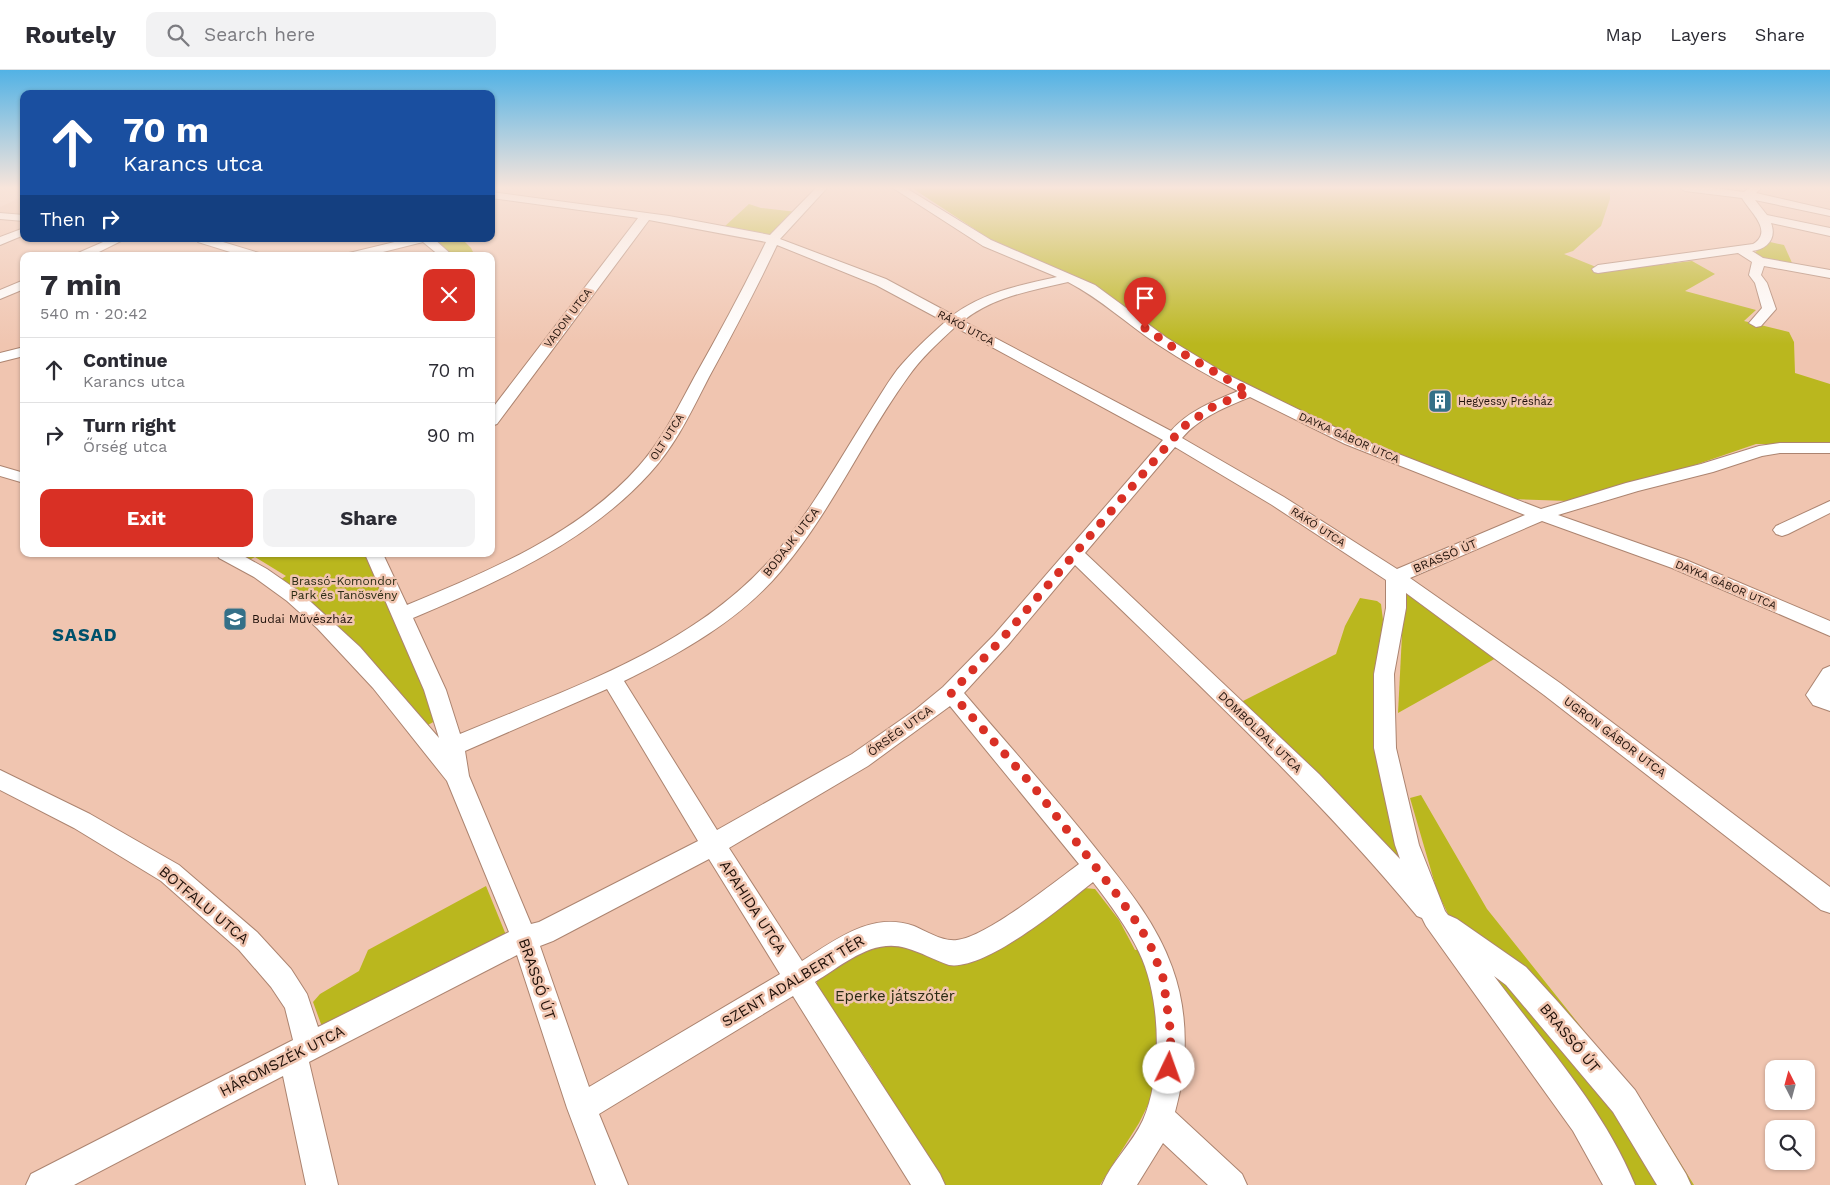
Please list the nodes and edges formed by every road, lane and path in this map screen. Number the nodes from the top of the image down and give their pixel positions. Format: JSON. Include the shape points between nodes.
{"nodes":[{"id":1,"x":628,"y":240,"type":"edge"},
{"id":2,"x":770,"y":240,"type":"edge"},
{"id":3,"x":982,"y":240,"type":"edge"},
{"id":4,"x":1766,"y":240,"type":"edge"},
{"id":5,"x":774,"y":241,"type":"junction"},
{"id":6,"x":112,"y":242,"type":"edge"},
{"id":7,"x":211,"y":242,"type":"edge"},
{"id":8,"x":408,"y":242,"type":"edge"},
{"id":9,"x":431,"y":242,"type":"edge"},
{"id":10,"x":1741,"y":250,"type":"junction"},
{"id":11,"x":90,"y":252,"type":"edge"},
{"id":12,"x":243,"y":252,"type":"edge"},
{"id":13,"x":369,"y":252,"type":"edge"},
{"id":14,"x":442,"y":252,"type":"edge"},
{"id":15,"x":1759,"y":261,"type":"junction"},
{"id":16,"x":1598,"y":269,"type":"dead end"},
{"id":17,"x":1830,"y":274,"type":"edge"},
{"id":18,"x":1070,"y":278,"type":"junction"},
{"id":19,"x":20,"y":286,"type":"edge"},
{"id":20,"x":0,"y":295,"type":"edge"},
{"id":21,"x":955,"y":322,"type":"junction"},
{"id":22,"x":1756,"y":323,"type":"dead end"},
{"id":23,"x":20,"y":352,"type":"edge"},
{"id":24,"x":0,"y":358,"type":"edge"},
{"id":25,"x":1249,"y":392,"type":"junction"},
{"id":26,"x":495,"y":416,"type":"edge"},
{"id":27,"x":1173,"y":439,"type":"junction"},
{"id":28,"x":1830,"y":448,"type":"edge"},
{"id":29,"x":0,"y":471,"type":"edge"},
{"id":30,"x":20,"y":477,"type":"edge"},
{"id":31,"x":1830,"y":506,"type":"edge"},
{"id":32,"x":1541,"y":515,"type":"junction"},
{"id":33,"x":1782,"y":530,"type":"dead end"},
{"id":34,"x":1076,"y":555,"type":"junction"},
{"id":35,"x":233,"y":557,"type":"edge"},
{"id":36,"x":375,"y":557,"type":"edge"},
{"id":37,"x":1396,"y":577,"type":"junction"},
{"id":38,"x":402,"y":615,"type":"junction"},
{"id":39,"x":1830,"y":629,"type":"edge"},
{"id":40,"x":1830,"y":674,"type":"edge"},
{"id":41,"x":612,"y":678,"type":"junction"},
{"id":42,"x":951,"y":693,"type":"junction"},
{"id":43,"x":1830,"y":704,"type":"edge"},
{"id":44,"x":453,"y":746,"type":"junction"},
{"id":45,"x":457,"y":776,"type":"junction"},
{"id":46,"x":0,"y":779,"type":"edge"},
{"id":47,"x":713,"y":845,"type":"junction"},
{"id":48,"x":1096,"y":866,"type":"junction"},
{"id":49,"x":1830,"y":902,"type":"edge"},
{"id":50,"x":1435,"y":918,"type":"junction"},
{"id":51,"x":524,"y":938,"type":"junction"},
{"id":52,"x":799,"y":977,"type":"junction"},
{"id":53,"x":301,"y":1051,"type":"junction"},
{"id":54,"x":582,"y":1108,"type":"junction"},
{"id":55,"x":1159,"y":1118,"type":"junction"},
{"id":56,"x":42,"y":1185,"type":"edge"},
{"id":57,"x":322,"y":1185,"type":"edge"},
{"id":58,"x":612,"y":1185,"type":"edge"},
{"id":59,"x":929,"y":1185,"type":"edge"},
{"id":60,"x":1118,"y":1185,"type":"edge"},
{"id":61,"x":1231,"y":1185,"type":"edge"},
{"id":62,"x":1619,"y":1185,"type":"edge"},
{"id":63,"x":1675,"y":1185,"type":"edge"}],
"edges":[{"from":1,"to":26,"type":"street","name":"VADON UTCA"},
{"from":2,"to":5,"type":"street","name":"RÁKÓ UTCA"},
{"from":3,"to":18,"type":"street","name":"DAYKA GÁBOR UTCA"},
{"from":4,"to":10,"type":"street","via":[[1756,247]]},
{"from":5,"to":21,"type":"street","name":"RÁKÓ UTCA","via":[[881,282]]},
{"from":5,"to":38,"type":"street","name":"OLT UTCA","via":[[669,438],[642,472],[606,505],[515,563]]},
{"from":6,"to":11,"type":"street"},
{"from":7,"to":12,"type":"street"},
{"from":8,"to":13,"type":"street"},
{"from":9,"to":14,"type":"street"},
{"from":10,"to":15,"type":"street"},
{"from":10,"to":16,"type":"street"},
{"from":15,"to":17,"type":"street"},
{"from":15,"to":22,"type":"street","via":[[1755,275],[1761,282],[1769,309]]},
{"from":18,"to":21,"type":"street","name":"BODAJK UTCA","via":[[984,301]]},
{"from":18,"to":25,"type":"street","name":"DAYKA GÁBOR UTCA","via":[[1090,288],[1177,350]]},
{"from":19,"to":20,"type":"street"},
{"from":21,"to":27,"type":"street","name":"RÁKÓ UTCA"},
{"from":21,"to":41,"type":"street","name":"BODAJK UTCA","via":[[902,374],[814,515],[748,594],[702,629]]},
{"from":23,"to":24,"type":"street"},
{"from":25,"to":27,"type":"street","name":"ŐRSÉG UTCA","via":[[1214,406],[1183,427]]},
{"from":25,"to":32,"type":"street","name":"DAYKA GÁBOR UTCA","via":[[1351,441]]},
{"from":27,"to":34,"type":"street","name":"ŐRSÉG UTCA"},
{"from":27,"to":37,"type":"street","name":"RÁKÓ UTCA"},
{"from":28,"to":32,"type":"street","name":"BRASSÓ ÚT","via":[[1759,451]]},
{"from":29,"to":30,"type":"street"},
{"from":31,"to":33,"type":"street"},
{"from":32,"to":37,"type":"street","name":"BRASSÓ ÚT"},
{"from":32,"to":39,"type":"street","name":"DAYKA GÁBOR UTCA","via":[[1688,568]]},
{"from":34,"to":42,"type":"street","name":"ŐRSÉG UTCA"},
{"from":34,"to":50,"type":"street","name":"DOMBOLDAL UTCA","via":[[1311,781],[1378,851]]},
{"from":35,"to":45,"type":"street","name":"BRASSÓ ÚT","via":[[275,582],[329,629],[371,672]]},
{"from":36,"to":38,"type":"street","name":"BRASSÓ ÚT"},
{"from":37,"to":49,"type":"street","name":"UGRON GÁBOR UTCA","via":[[1552,688]]},
{"from":37,"to":50,"type":"street","via":[[1396,608],[1384,674],[1385,748],[1407,845]]},
{"from":38,"to":44,"type":"street","name":"BRASSÓ ÚT","via":[[435,690]]},
{"from":40,"to":43,"type":"street","via":[[1817,695]]},
{"from":41,"to":44,"type":"street","name":"BODAJK UTCA"},
{"from":41,"to":47,"type":"street","name":"APAHIDA UTCA"},
{"from":42,"to":47,"type":"street","name":"ŐRSÉG UTCA","via":[[860,760]]},
{"from":42,"to":48,"type":"street","via":[[1033,786]]},
{"from":44,"to":45,"type":"street","name":"BRASSÓ ÚT"},
{"from":45,"to":51,"type":"street","name":"BRASSÓ ÚT"},
{"from":46,"to":53,"type":"street","name":"BOTFALU UTCA","via":[[82,821],[170,873],[248,941],[281,978],[297,1003]]},
{"from":47,"to":51,"type":"street","name":"ŐRSÉG UTCA","via":[[544,932]]},
{"from":47,"to":52,"type":"street","name":"APAHIDA UTCA"},
{"from":48,"to":52,"type":"street","name":"SZENT ADALBERT TÉR","via":[[1000,934],[966,952],[946,951],[910,936],[886,932],[864,938]]},
{"from":48,"to":55,"type":"street","via":[[1140,927],[1163,978],[1171,1035],[1169,1068]]},
{"from":50,"to":62,"type":"street","via":[[1584,1120]]},
{"from":50,"to":63,"type":"street","name":"BRASSÓ ÚT","via":[[1516,976],[1624,1101]]},
{"from":51,"to":53,"type":"street","name":"HÁROMSZÉK UTCA"},
{"from":51,"to":54,"type":"street","name":"BRASSÓ ÚT"},
{"from":52,"to":54,"type":"street","name":"SZENT ADALBERT TÉR"},
{"from":52,"to":59,"type":"street","name":"APAHIDA UTCA"},
{"from":53,"to":56,"type":"street","name":"HÁROMSZÉK UTCA"},
{"from":53,"to":57,"type":"street","name":"BOTFALU UTCA"},
{"from":54,"to":58,"type":"street","name":"BRASSÓ ÚT"},
{"from":55,"to":60,"type":"street"},
{"from":55,"to":61,"type":"street"}]}
